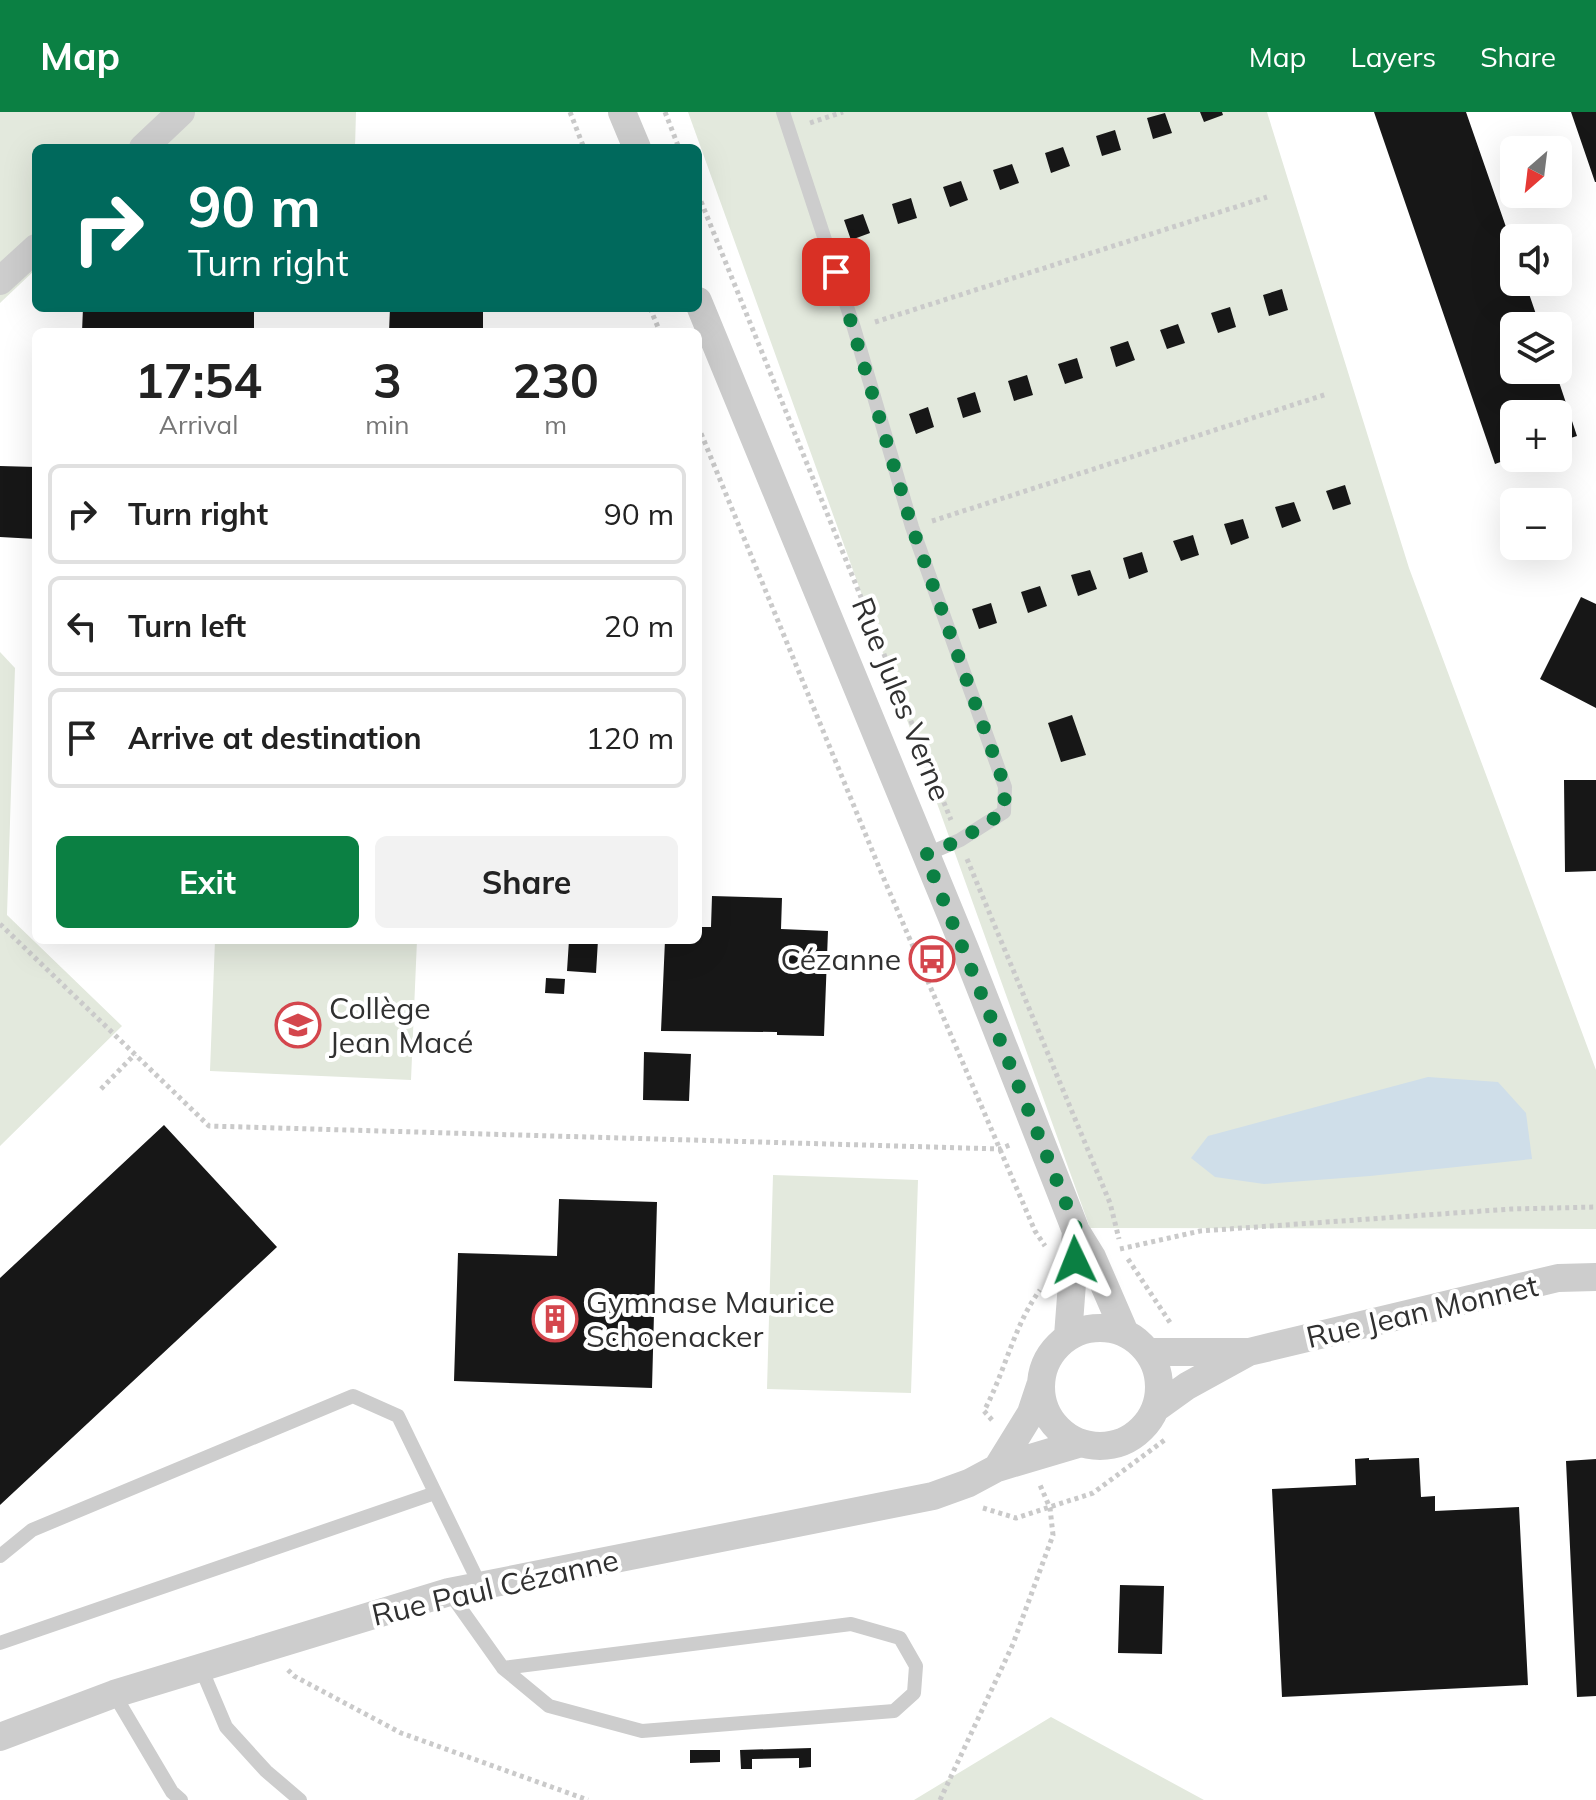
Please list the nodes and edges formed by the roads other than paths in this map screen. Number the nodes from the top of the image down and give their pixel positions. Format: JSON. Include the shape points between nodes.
{"nodes":[{"id":1,"x":181,"y":112,"type":"edge"},
{"id":2,"x":622,"y":112,"type":"edge"},
{"id":3,"x":783,"y":112,"type":"edge"},
{"id":4,"x":147,"y":144,"type":"edge"},
{"id":5,"x":635,"y":144,"type":"edge"},
{"id":6,"x":32,"y":252,"type":"edge"},
{"id":7,"x":0,"y":281,"type":"edge"},
{"id":8,"x":702,"y":311,"type":"edge"},
{"id":9,"x":925,"y":855,"type":"junction"},
{"id":10,"x":1076,"y":1231,"type":"junction"},
{"id":11,"x":1596,"y":1277,"type":"edge"},
{"id":12,"x":1125,"y":1333,"type":"junction"},
{"id":13,"x":1068,"y":1336,"type":"junction"},
{"id":14,"x":1148,"y":1352,"type":"junction"},
{"id":15,"x":1249,"y":1352,"type":"junction"},
{"id":16,"x":1040,"y":1386,"type":"junction"},
{"id":17,"x":1155,"y":1409,"type":"junction"},
{"id":18,"x":1081,"y":1443,"type":"junction"},
{"id":19,"x":997,"y":1468,"type":"junction"},
{"id":20,"x":435,"y":1493,"type":"junction"},
{"id":21,"x":0,"y":1556,"type":"edge"},
{"id":22,"x":480,"y":1585,"type":"junction"},
{"id":23,"x":449,"y":1592,"type":"junction"},
{"id":24,"x":0,"y":1643,"type":"edge"},
{"id":25,"x":201,"y":1668,"type":"junction"},
{"id":26,"x":503,"y":1668,"type":"junction"},
{"id":27,"x":114,"y":1694,"type":"junction"},
{"id":28,"x":0,"y":1737,"type":"edge"},
{"id":29,"x":181,"y":1800,"type":"edge"},
{"id":30,"x":300,"y":1800,"type":"edge"}],
"edges":[{"from":1,"to":4,"type":"street"},
{"from":2,"to":5,"type":"street"},
{"from":3,"to":9,"type":"lane","via":[[912,527],[1005,787],[1004,812]]},
{"from":6,"to":7,"type":"street"},
{"from":8,"to":9,"type":"street","name":"Rue Jules Verne"},
{"from":9,"to":10,"type":"street","name":"Rue Jules Verne"},
{"from":10,"to":12,"type":"street","name":"Rue Jules Verne"},
{"from":10,"to":13,"type":"street","name":"Rue Jules Verne"},
{"from":11,"to":15,"type":"street","name":"Rue Jean Monnet","via":[[1558,1278]]},
{"from":12,"to":13,"type":"street","via":[[1096,1327]]},
{"from":12,"to":14,"type":"street"},
{"from":13,"to":16,"type":"street","via":[[1048,1357]]},
{"from":14,"to":15,"type":"street","name":"Rue Jean Monnet"},
{"from":14,"to":17,"type":"street","via":[[1159,1379]]},
{"from":15,"to":17,"type":"street","name":"Rue Jean Monnet"},
{"from":16,"to":18,"type":"street","via":[[1047,1415],[1067,1437]]},
{"from":16,"to":19,"type":"street","via":[[1031,1413]]},
{"from":17,"to":18,"type":"street","via":[[1138,1433],[1125,1440],[1111,1445]]},
{"from":18,"to":19,"type":"street","name":"Rue Paul Cézanne"},
{"from":19,"to":22,"type":"street","name":"Rue Paul Cézanne","via":[[933,1496]]},
{"from":20,"to":21,"type":"lane","via":[[398,1416],[353,1396],[32,1530]]},
{"from":20,"to":22,"type":"lane"},
{"from":20,"to":24,"type":"lane"},
{"from":22,"to":23,"type":"street","name":"Rue Paul Cézanne"},
{"from":23,"to":25,"type":"street","name":"Rue Paul Cézanne"},
{"from":23,"to":26,"type":"lane"},
{"from":25,"to":27,"type":"street","name":"Rue Paul Cézanne"},
{"from":25,"to":30,"type":"lane","via":[[226,1727]]},
{"from":26,"to":26,"type":"lane","via":[[549,1706],[642,1731],[894,1711],[914,1693],[916,1666],[900,1638],[851,1624]]},
{"from":27,"to":28,"type":"street","name":"Rue Paul Cézanne"},
{"from":27,"to":29,"type":"lane"}]}
